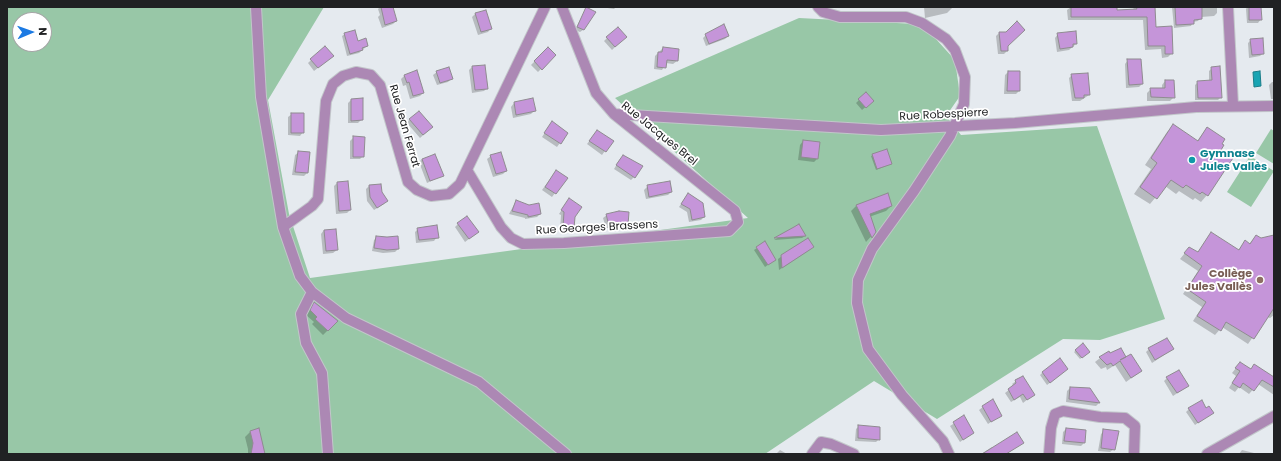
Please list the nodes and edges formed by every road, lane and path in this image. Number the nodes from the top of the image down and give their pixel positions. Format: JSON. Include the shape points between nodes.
{"nodes":[{"id":1,"x":256,"y":7,"type":"edge"},
{"id":2,"x":544,"y":7,"type":"edge"},
{"id":3,"x":562,"y":7,"type":"edge"},
{"id":4,"x":818,"y":7,"type":"edge"},
{"id":5,"x":1228,"y":7,"type":"edge"},
{"id":6,"x":1234,"y":106,"type":"junction"},
{"id":7,"x":1274,"y":106,"type":"edge"},
{"id":8,"x":614,"y":114,"type":"junction"},
{"id":9,"x":955,"y":125,"type":"junction"},
{"id":10,"x":467,"y":170,"type":"junction"},
{"id":11,"x":738,"y":222,"type":"joint"},
{"id":12,"x":283,"y":227,"type":"junction"},
{"id":13,"x":312,"y":292,"type":"junction"},
{"id":14,"x":1274,"y":416,"type":"edge"},
{"id":15,"x":328,"y":454,"type":"edge"},
{"id":16,"x":566,"y":454,"type":"edge"},
{"id":17,"x":812,"y":454,"type":"edge"},
{"id":18,"x":854,"y":454,"type":"edge"},
{"id":19,"x":949,"y":454,"type":"edge"},
{"id":20,"x":1049,"y":454,"type":"edge"},
{"id":21,"x":1134,"y":454,"type":"edge"},
{"id":22,"x":1207,"y":454,"type":"edge"}],
"edges":[{"from":1,"to":12,"type":"street","via":[[261,97]]},
{"from":2,"to":10,"type":"street","name":"Rue Jean Ferrat"},
{"from":3,"to":8,"type":"street","name":"Rue Jacques Brel","via":[[596,93]]},
{"from":4,"to":9,"type":"street","via":[[823,12],[851,18],[906,17],[922,23],[946,39],[955,50],[965,77],[964,104]]},
{"from":5,"to":6,"type":"street"},
{"from":6,"to":7,"type":"street","name":"Rue Robespierre"},
{"from":6,"to":9,"type":"street","name":"Rue Robespierre","via":[[972,126]]},
{"from":8,"to":9,"type":"street","name":"Rue Robespierre","via":[[881,130]]},
{"from":8,"to":11,"type":"street","name":"Rue Jacques Brel","via":[[735,211]]},
{"from":9,"to":19,"type":"street","via":[[914,191],[872,249],[858,280],[857,303],[868,349],[902,395],[943,441]]},
{"from":10,"to":11,"type":"street","name":"Rue Georges Brassens","via":[[501,227],[511,238],[523,244],[729,231]]},
{"from":10,"to":12,"type":"street","name":"Rue Jean Ferrat","via":[[460,184],[449,194],[431,196],[417,190],[408,182],[402,167],[380,85],[371,75],[356,72],[343,76],[333,84],[326,101],[318,199]]},
{"from":12,"to":13,"type":"street","via":[[300,276]]},
{"from":13,"to":15,"type":"street","via":[[301,314],[306,343],[322,373]]},
{"from":13,"to":16,"type":"street","via":[[346,318],[479,382]]},
{"from":14,"to":22,"type":"street"},
{"from":17,"to":18,"type":"street","via":[[821,442]]},
{"from":20,"to":21,"type":"street","via":[[1055,414],[1063,411],[1125,418],[1134,426]]}]}
